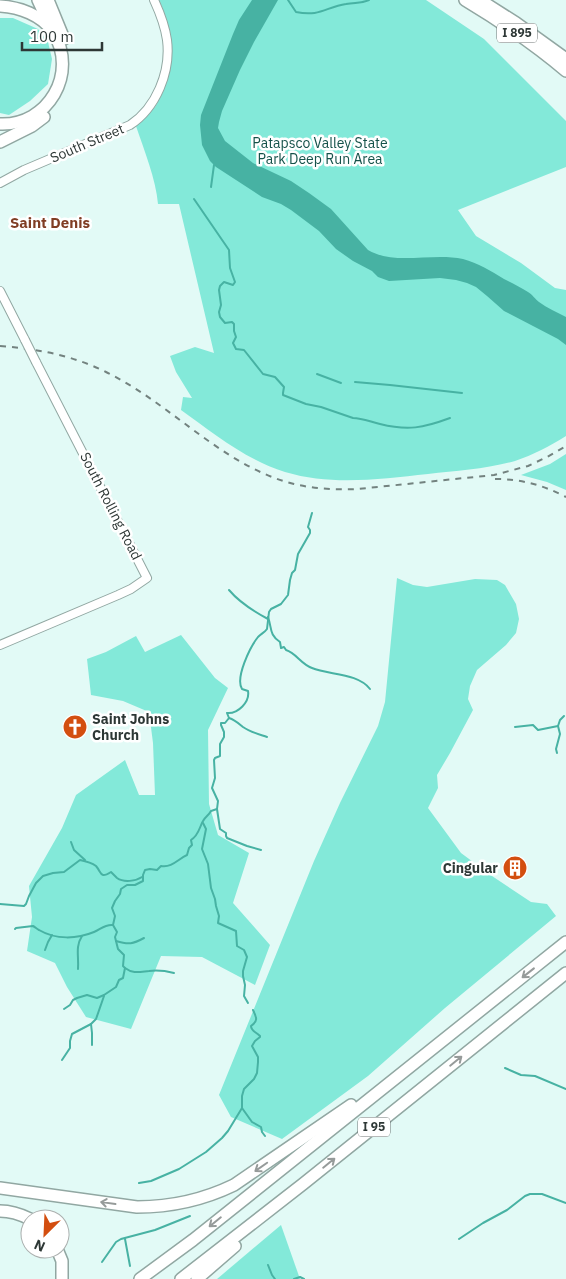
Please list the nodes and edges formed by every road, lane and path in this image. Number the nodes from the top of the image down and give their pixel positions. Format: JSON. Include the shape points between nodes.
{"nodes":[{"id":1,"x":38,"y":0,"type":"edge"},
{"id":2,"x":48,"y":0,"type":"edge"},
{"id":3,"x":154,"y":0,"type":"edge"},
{"id":4,"x":464,"y":0,"type":"edge"},
{"id":5,"x":480,"y":0,"type":"edge"},
{"id":6,"x":0,"y":6,"type":"edge"},
{"id":7,"x":53,"y":31,"type":"junction"},
{"id":8,"x":566,"y":59,"type":"edge"},
{"id":9,"x":566,"y":71,"type":"edge"},
{"id":10,"x":0,"y":124,"type":"edge"},
{"id":11,"x":0,"y":142,"type":"edge"},
{"id":12,"x":0,"y":183,"type":"edge"},
{"id":13,"x":0,"y":291,"type":"edge"},
{"id":14,"x":0,"y":645,"type":"edge"},
{"id":15,"x":566,"y":942,"type":"edge"},
{"id":16,"x":566,"y":973,"type":"edge"},
{"id":17,"x":417,"y":1061,"type":"junction"},
{"id":18,"x":303,"y":1184,"type":"junction"},
{"id":19,"x":0,"y":1187,"type":"edge"},
{"id":20,"x":0,"y":1211,"type":"edge"},
{"id":21,"x":20,"y":1214,"type":"edge"},
{"id":22,"x":61,"y":1259,"type":"edge"},
{"id":23,"x":62,"y":1279,"type":"edge"},
{"id":24,"x":140,"y":1279,"type":"edge"},
{"id":25,"x":181,"y":1279,"type":"edge"},
{"id":26,"x":197,"y":1279,"type":"edge"}],
"edges":[{"from":1,"to":7,"type":"highway"},
{"from":2,"to":11,"type":"highway","via":[[67,52],[65,87],[51,111],[42,119]]},
{"from":3,"to":12,"type":"street","name":"South Street","via":[[165,28],[167,55],[162,82],[152,104],[130,125]]},
{"from":4,"to":9,"type":"highway","number":"I 895","via":[[531,43]]},
{"from":5,"to":8,"type":"highway","number":"I 895"},
{"from":6,"to":7,"type":"highway","via":[[33,15]]},
{"from":7,"to":10,"type":"highway","via":[[62,61],[53,99],[29,119]]},
{"from":13,"to":14,"type":"street","name":"South Rolling Road","bridge":true,"via":[[147,578],[118,595]]},
{"from":15,"to":17,"type":"highway","number":"I 95","one_way":true},
{"from":18,"to":16,"type":"highway","number":"I 95","one_way":true},
{"from":17,"to":19,"type":"highway","one_way":true,"via":[[234,1185],[184,1203],[154,1207],[118,1205]]},
{"from":17,"to":24,"type":"highway","number":"I 95","one_way":true},
{"from":18,"to":25,"type":"highway","number":"I 95"},
{"from":18,"to":26,"type":"highway"},
{"from":20,"to":21,"type":"highway"},
{"from":22,"to":23,"type":"highway"}]}
